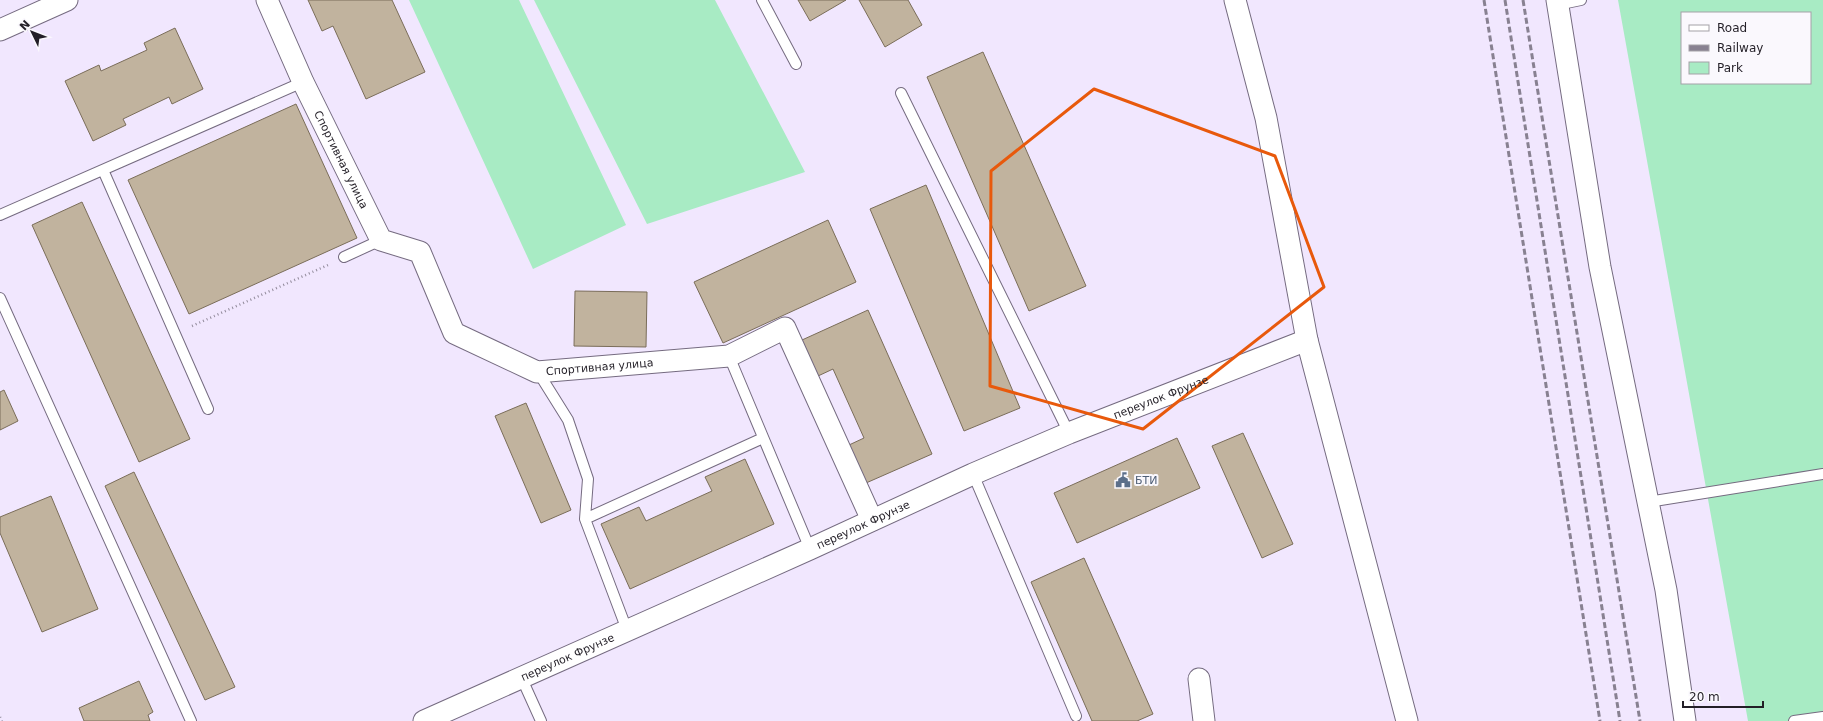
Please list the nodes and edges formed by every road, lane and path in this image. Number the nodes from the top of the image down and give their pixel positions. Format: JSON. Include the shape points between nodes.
{"nodes":[{"id":1,"x":68,"y":0,"type":"edge"},
{"id":2,"x":266,"y":0,"type":"edge"},
{"id":3,"x":762,"y":0,"type":"edge"},
{"id":4,"x":1235,"y":0,"type":"edge"},
{"id":5,"x":1581,"y":0,"type":"edge"},
{"id":6,"x":1557,"y":2,"type":"edge"},
{"id":7,"x":0,"y":30,"type":"edge"},
{"id":8,"x":796,"y":64,"type":"dead end"},
{"id":9,"x":303,"y":82,"type":"junction"},
{"id":10,"x":901,"y":93,"type":"dead end"},
{"id":11,"x":103,"y":170,"type":"junction"},
{"id":12,"x":0,"y":215,"type":"edge"},
{"id":13,"x":381,"y":240,"type":"junction"},
{"id":14,"x":344,"y":257,"type":"joint"},
{"id":15,"x":0,"y":298,"type":"edge"},
{"id":16,"x":175,"y":334,"type":"junction"},
{"id":17,"x":1307,"y":340,"type":"junction"},
{"id":18,"x":729,"y":356,"type":"junction"},
{"id":19,"x":538,"y":372,"type":"junction"},
{"id":20,"x":208,"y":409,"type":"dead end"},
{"id":21,"x":1069,"y":433,"type":"junction"},
{"id":22,"x":763,"y":438,"type":"junction"},
{"id":23,"x":973,"y":474,"type":"junction"},
{"id":24,"x":1823,"y":474,"type":"edge"},
{"id":25,"x":1648,"y":502,"type":"junction"},
{"id":26,"x":585,"y":519,"type":"junction"},
{"id":27,"x":872,"y":520,"type":"junction"},
{"id":28,"x":810,"y":549,"type":"junction"},
{"id":29,"x":628,"y":630,"type":"junction"},
{"id":30,"x":522,"y":679,"type":"junction"},
{"id":31,"x":1199,"y":679,"type":"dead end"},
{"id":32,"x":1076,"y":716,"type":"dead end"},
{"id":33,"x":0,"y":717,"type":"edge"},
{"id":34,"x":1823,"y":717,"type":"edge"},
{"id":35,"x":2,"y":721,"type":"edge"},
{"id":36,"x":191,"y":721,"type":"edge"},
{"id":37,"x":424,"y":721,"type":"edge"},
{"id":38,"x":541,"y":721,"type":"edge"},
{"id":39,"x":1204,"y":721,"type":"edge"},
{"id":40,"x":1407,"y":721,"type":"edge"},
{"id":41,"x":1685,"y":721,"type":"edge"},
{"id":42,"x":1794,"y":721,"type":"edge"}],
"edges":[{"from":1,"to":7,"type":"street"},
{"from":2,"to":9,"type":"street","name":"Спортивная улица"},
{"from":3,"to":8,"type":"lane"},
{"from":4,"to":17,"type":"street","via":[[1266,118]]},
{"from":5,"to":6,"type":"lane"},
{"from":6,"to":25,"type":"street","via":[[1600,268]]},
{"from":9,"to":11,"type":"lane"},
{"from":9,"to":13,"type":"street","name":"Спортивная улица"},
{"from":10,"to":21,"type":"lane"},
{"from":11,"to":12,"type":"lane"},
{"from":11,"to":16,"type":"lane"},
{"from":13,"to":14,"type":"lane"},
{"from":13,"to":19,"type":"street","name":"Спортивная улица","via":[[420,252],[454,333]]},
{"from":14,"to":16,"type":"path"},
{"from":15,"to":36,"type":"lane"},
{"from":16,"to":20,"type":"lane"},
{"from":17,"to":21,"type":"street","name":"переулок Фрунзе"},
{"from":17,"to":40,"type":"street"},
{"from":18,"to":19,"type":"street","name":"Спортивная улица"},
{"from":18,"to":22,"type":"lane"},
{"from":18,"to":27,"type":"street","name":"Спортивная улица","via":[[785,328]]},
{"from":19,"to":26,"type":"lane","via":[[568,420],[588,479]]},
{"from":21,"to":23,"type":"street","name":"переулок Фрунзе"},
{"from":22,"to":26,"type":"lane"},
{"from":22,"to":28,"type":"lane"},
{"from":23,"to":27,"type":"street","name":"переулок Фрунзе"},
{"from":23,"to":32,"type":"lane"},
{"from":24,"to":25,"type":"lane"},
{"from":25,"to":41,"type":"street","via":[[1666,590]]},
{"from":26,"to":29,"type":"lane"},
{"from":27,"to":28,"type":"street","name":"переулок Фрунзе"},
{"from":28,"to":29,"type":"street","name":"переулок Фрунзе"},
{"from":29,"to":30,"type":"street","name":"переулок Фрунзе"},
{"from":30,"to":37,"type":"street","name":"переулок Фрунзе"},
{"from":30,"to":38,"type":"lane"},
{"from":31,"to":39,"type":"street"},
{"from":33,"to":35,"type":"path"},
{"from":34,"to":42,"type":"lane"}]}
